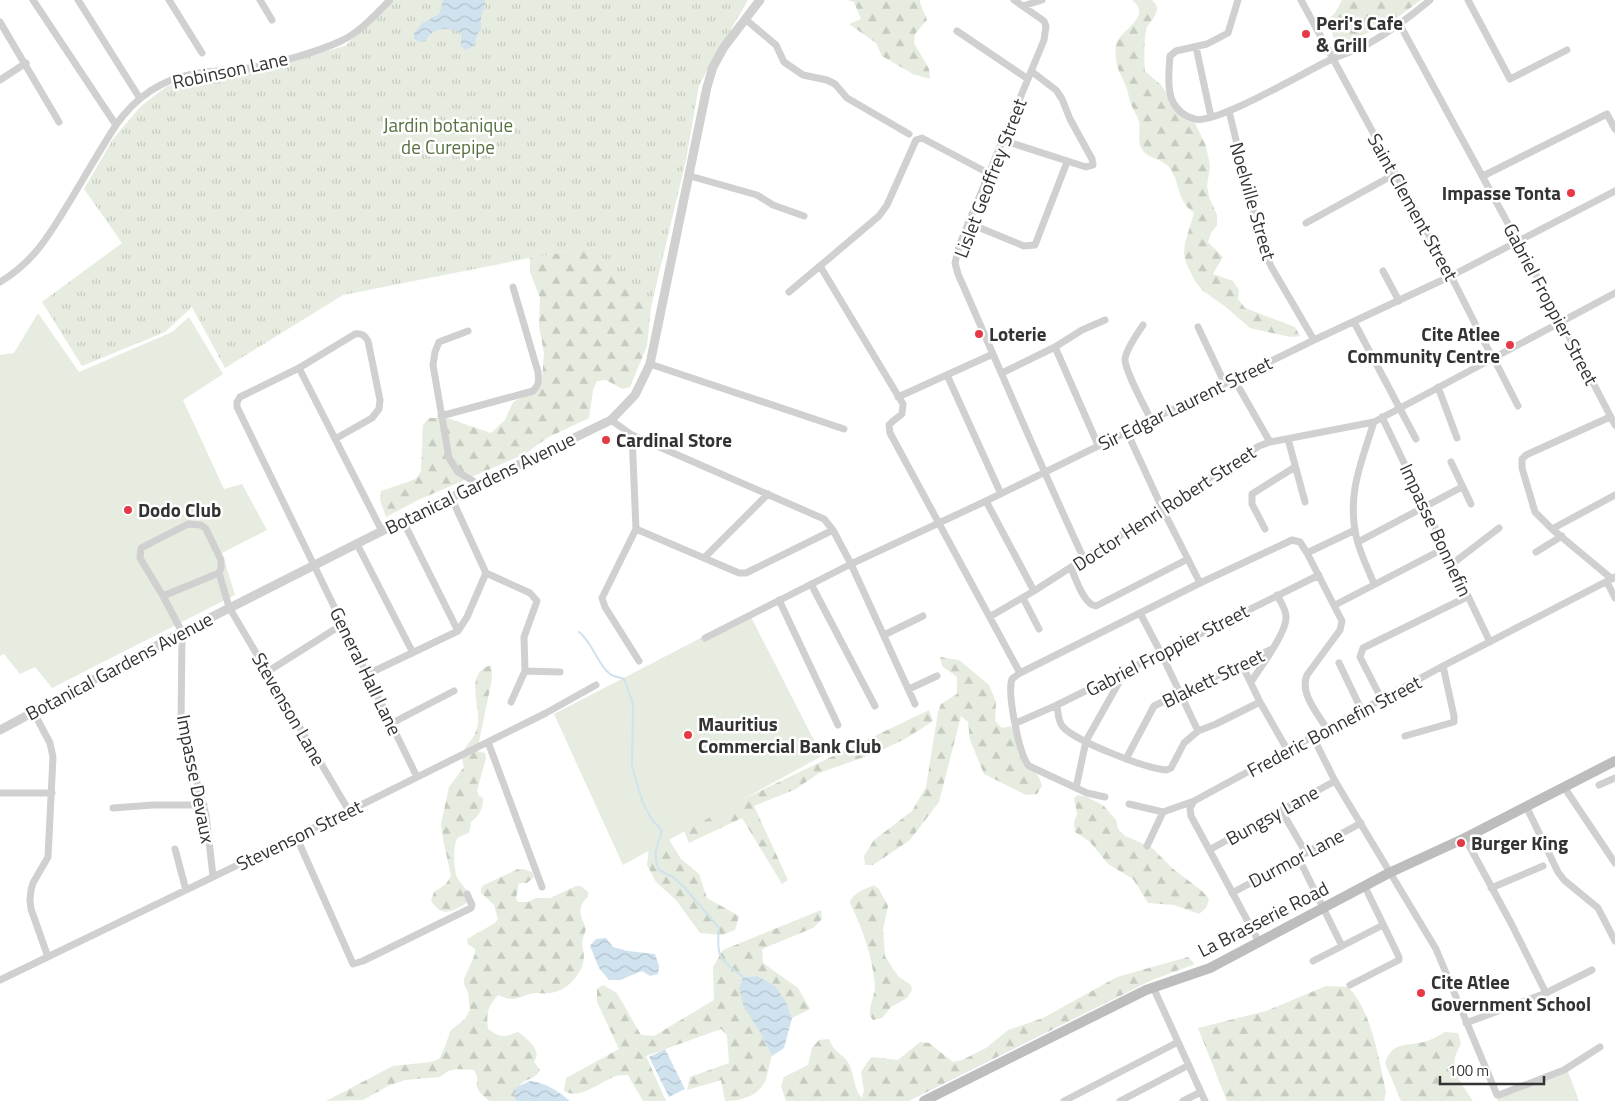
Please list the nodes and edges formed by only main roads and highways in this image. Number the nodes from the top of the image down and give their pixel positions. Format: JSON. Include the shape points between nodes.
{"nodes":[{"id":1,"x":1615,"y":761,"type":"edge"},
{"id":2,"x":924,"y":1101,"type":"edge"}],
"edges":[{"from":1,"to":2,"type":"main road","name":"La Brasserie Road","via":[[1389,873],[1210,968],[1153,987]]}]}
